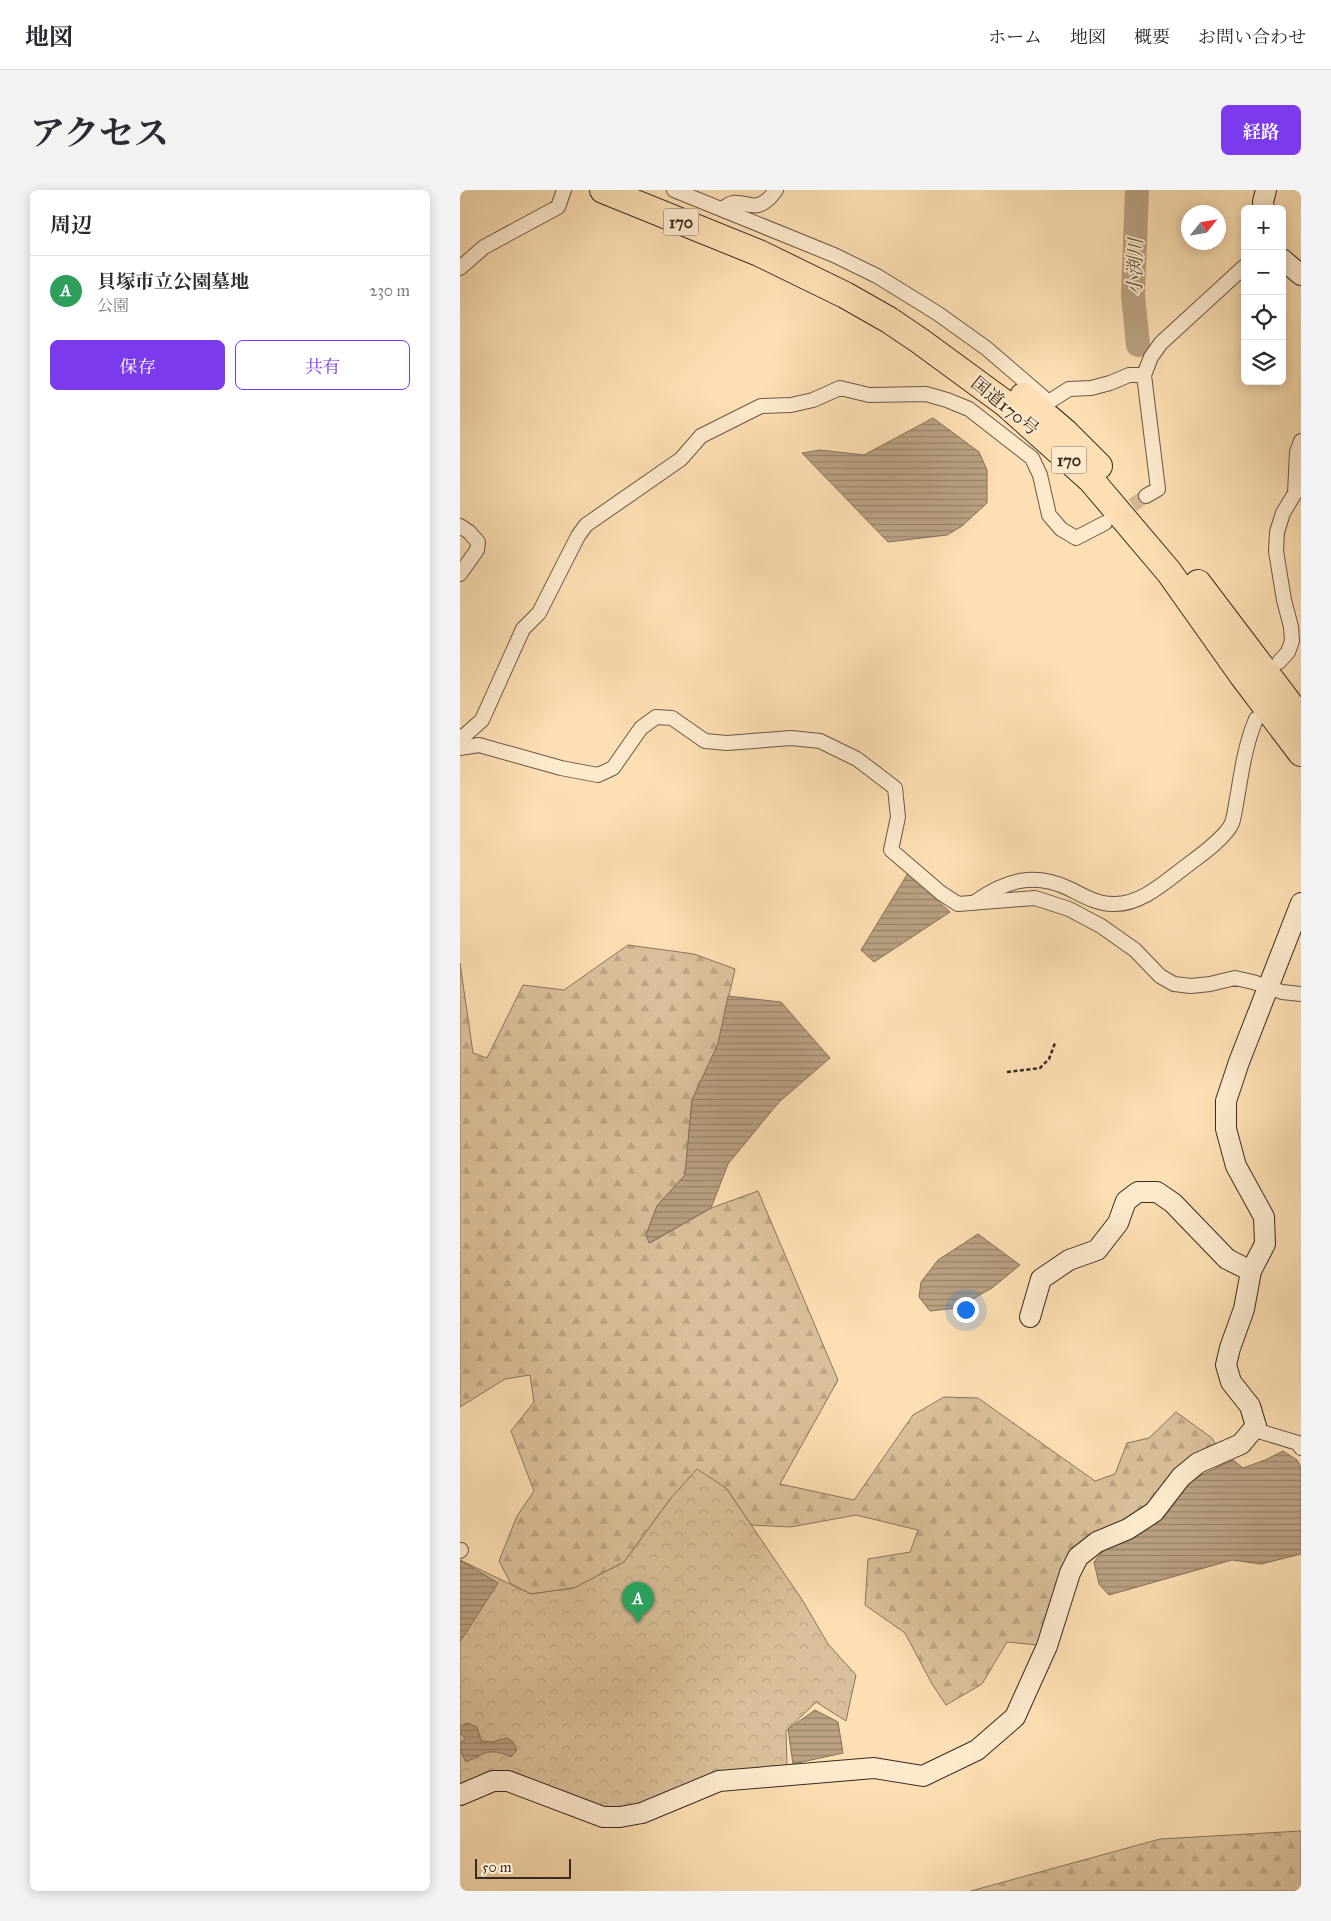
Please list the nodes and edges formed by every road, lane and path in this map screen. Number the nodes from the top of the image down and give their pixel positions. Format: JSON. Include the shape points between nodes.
{"nodes":[{"id":1,"x":564,"y":190,"type":"edge"},
{"id":2,"x":604,"y":190,"type":"edge"},
{"id":3,"x":650,"y":190,"type":"edge"},
{"id":4,"x":674,"y":190,"type":"edge"},
{"id":5,"x":776,"y":190,"type":"edge"},
{"id":6,"x":1266,"y":190,"type":"edge"},
{"id":7,"x":1263,"y":205,"type":"edge"},
{"id":8,"x":722,"y":209,"type":"junction"},
{"id":9,"x":762,"y":245,"type":"junction"},
{"id":10,"x":1286,"y":263,"type":"edge"},
{"id":11,"x":460,"y":268,"type":"edge"},
{"id":12,"x":1241,"y":270,"type":"edge"},
{"id":13,"x":1301,"y":276,"type":"edge"},
{"id":14,"x":1144,"y":375,"type":"junction"},
{"id":15,"x":1046,"y":403,"type":"junction"},
{"id":16,"x":1065,"y":432,"type":"junction"},
{"id":17,"x":1301,"y":441,"type":"edge"},
{"id":18,"x":1146,"y":496,"type":"tunnel mouth"},
{"id":19,"x":1105,"y":523,"type":"tunnel mouth"},
{"id":20,"x":460,"y":526,"type":"edge"},
{"id":21,"x":460,"y":574,"type":"edge"},
{"id":22,"x":1279,"y":662,"type":"dead end"},
{"id":23,"x":1301,"y":719,"type":"edge"},
{"id":24,"x":1256,"y":720,"type":"dead end"},
{"id":25,"x":462,"y":748,"type":"edge"},
{"id":26,"x":1301,"y":753,"type":"edge"},
{"id":27,"x":975,"y":903,"type":"junction"},
{"id":28,"x":1301,"y":903,"type":"edge"},
{"id":29,"x":1269,"y":988,"type":"junction"},
{"id":30,"x":1301,"y":994,"type":"edge"},
{"id":31,"x":1056,"y":1043,"type":"dead end"},
{"id":32,"x":1007,"y":1072,"type":"dead end"},
{"id":33,"x":1251,"y":1271,"type":"junction"},
{"id":34,"x":1030,"y":1317,"type":"dead end"},
{"id":35,"x":1256,"y":1426,"type":"junction"},
{"id":36,"x":1301,"y":1448,"type":"edge"},
{"id":37,"x":460,"y":1795,"type":"edge"}],
"edges":[{"from":1,"to":11,"type":"street","via":[[558,206],[484,247]]},
{"from":2,"to":9,"type":"highway","name":"国道170号","number":"170"},
{"from":3,"to":9,"type":"highway","name":"国道170号","number":"170"},
{"from":4,"to":8,"type":"street"},
{"from":5,"to":8,"type":"street","via":[[769,200],[760,204],[736,200]]},
{"from":6,"to":7,"type":"street"},
{"from":8,"to":15,"type":"street","via":[[878,276],[986,348]]},
{"from":9,"to":16,"type":"highway","name":"国道170号","number":"170","via":[[893,303],[1003,379]]},
{"from":9,"to":26,"type":"highway","name":"国道170号","number":"170","via":[[920,340],[1006,404],[1091,480],[1169,572]]},
{"from":10,"to":13,"type":"street"},
{"from":12,"to":14,"type":"street","via":[[1162,343],[1151,357]]},
{"from":14,"to":15,"type":"street","via":[[1129,375],[1091,388],[1069,389]]},
{"from":14,"to":18,"type":"street","via":[[1158,489]]},
{"from":15,"to":16,"type":"street"},
{"from":16,"to":23,"type":"highway","name":"国道170号","number":"170","via":[[1172,549]]},
{"from":17,"to":22,"type":"street","via":[[1295,493],[1277,532],[1276,551],[1292,627],[1288,652]]},
{"from":19,"to":25,"type":"street","via":[[1076,538],[1061,529],[1049,515],[1040,474],[1032,458],[969,410],[947,400],[926,394],[869,395],[840,388],[813,400],[760,406],[701,436],[681,459],[586,525],[538,613],[523,629],[482,720],[464,736]]},
{"from":20,"to":21,"type":"street","via":[[478,542],[477,550]]},
{"from":24,"to":27,"type":"street","via":[[1247,741],[1232,823],[1194,860],[1146,895],[1114,904],[1095,901],[1045,880],[1030,880],[992,890]]},
{"from":25,"to":27,"type":"street","via":[[479,745],[598,775],[613,768],[641,728],[656,717],[672,718],[705,741],[727,743],[791,738],[820,741],[857,759],[895,788],[898,817],[891,850],[958,904]]},
{"from":27,"to":29,"type":"street","via":[[1035,898],[1069,909],[1136,950],[1160,976],[1174,984],[1191,986],[1236,978]]},
{"from":28,"to":29,"type":"street"},
{"from":29,"to":30,"type":"street"},
{"from":29,"to":33,"type":"street","via":[[1226,1101],[1226,1129],[1236,1166],[1264,1217],[1265,1244]]},
{"from":31,"to":32,"type":"path","via":[[1049,1059],[1040,1068]]},
{"from":33,"to":34,"type":"street","via":[[1227,1259],[1162,1195],[1138,1192],[1126,1201],[1118,1222],[1097,1250],[1069,1260],[1041,1279]]},
{"from":33,"to":35,"type":"street","via":[[1244,1309],[1226,1365],[1231,1382],[1250,1406]]},
{"from":35,"to":36,"type":"street","via":[[1255,1430],[1298,1443]]},
{"from":35,"to":37,"type":"street","via":[[1242,1444],[1198,1463],[1180,1478],[1154,1512],[1128,1529],[1097,1542],[1078,1557],[1047,1646],[1015,1717],[977,1750],[923,1776],[874,1768],[719,1781],[642,1813],[620,1817],[602,1817],[508,1781],[493,1781]]}]}
